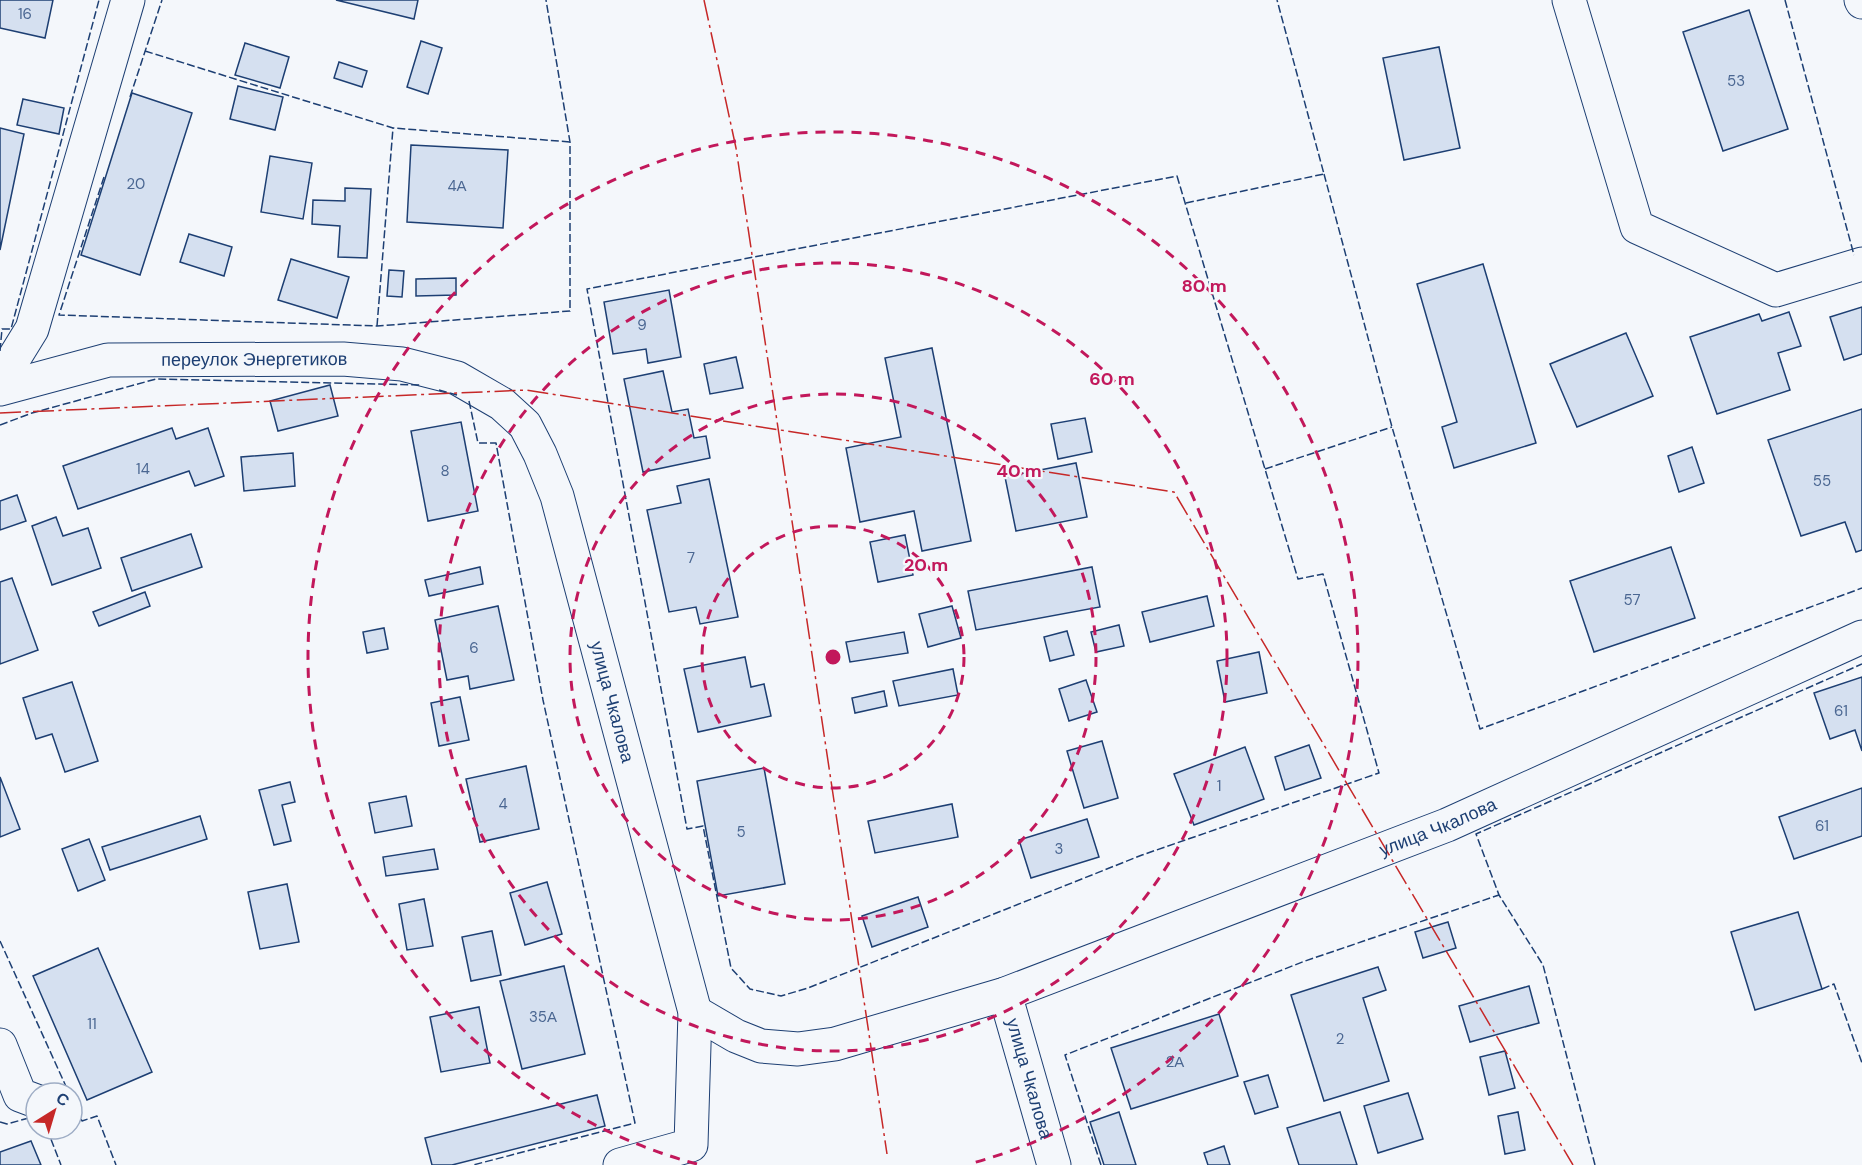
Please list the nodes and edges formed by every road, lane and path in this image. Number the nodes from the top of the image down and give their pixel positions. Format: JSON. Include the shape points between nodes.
{"nodes":[{"id":1,"x":128,"y":0,"type":"edge"},
{"id":2,"x":1569,"y":0,"type":"edge"},
{"id":3,"x":1862,"y":264,"type":"edge"},
{"id":4,"x":0,"y":381,"type":"edge"},
{"id":5,"x":0,"y":389,"type":"edge"},
{"id":6,"x":502,"y":404,"type":"joint"},
{"id":7,"x":1862,"y":637,"type":"edge"},
{"id":8,"x":1005,"y":994,"type":"junction"},
{"id":9,"x":695,"y":1012,"type":"junction"},
{"id":10,"x":0,"y":1045,"type":"edge"},
{"id":11,"x":24,"y":1096,"type":"edge"},
{"id":12,"x":695,"y":1155,"type":"edge"},
{"id":13,"x":620,"y":1165,"type":"edge"},
{"id":14,"x":1054,"y":1165,"type":"edge"}],
"edges":[{"from":1,"to":4,"type":"street","via":[[32,329]]},
{"from":2,"to":3,"type":"street","via":[[1637,227],[1776,290]]},
{"from":5,"to":6,"type":"street","name":"переулок Энергетиков","via":[[108,360],[343,359],[402,364],[457,378]]},
{"from":6,"to":9,"type":"street","name":"улица Чкалова","via":[[525,426],[557,496]]},
{"from":7,"to":8,"type":"street","name":"улица Чкалова","via":[[1448,825]]},
{"from":8,"to":9,"type":"street","name":"улица Чкалова","via":[[835,1044],[798,1049],[761,1046]]},
{"from":8,"to":14,"type":"street","name":"улица Чкалова"},
{"from":9,"to":12,"type":"street","name":"улица Чкалова"},
{"from":10,"to":11,"type":"street"},
{"from":12,"to":13,"type":"street","name":"улица Чкалова"}]}
